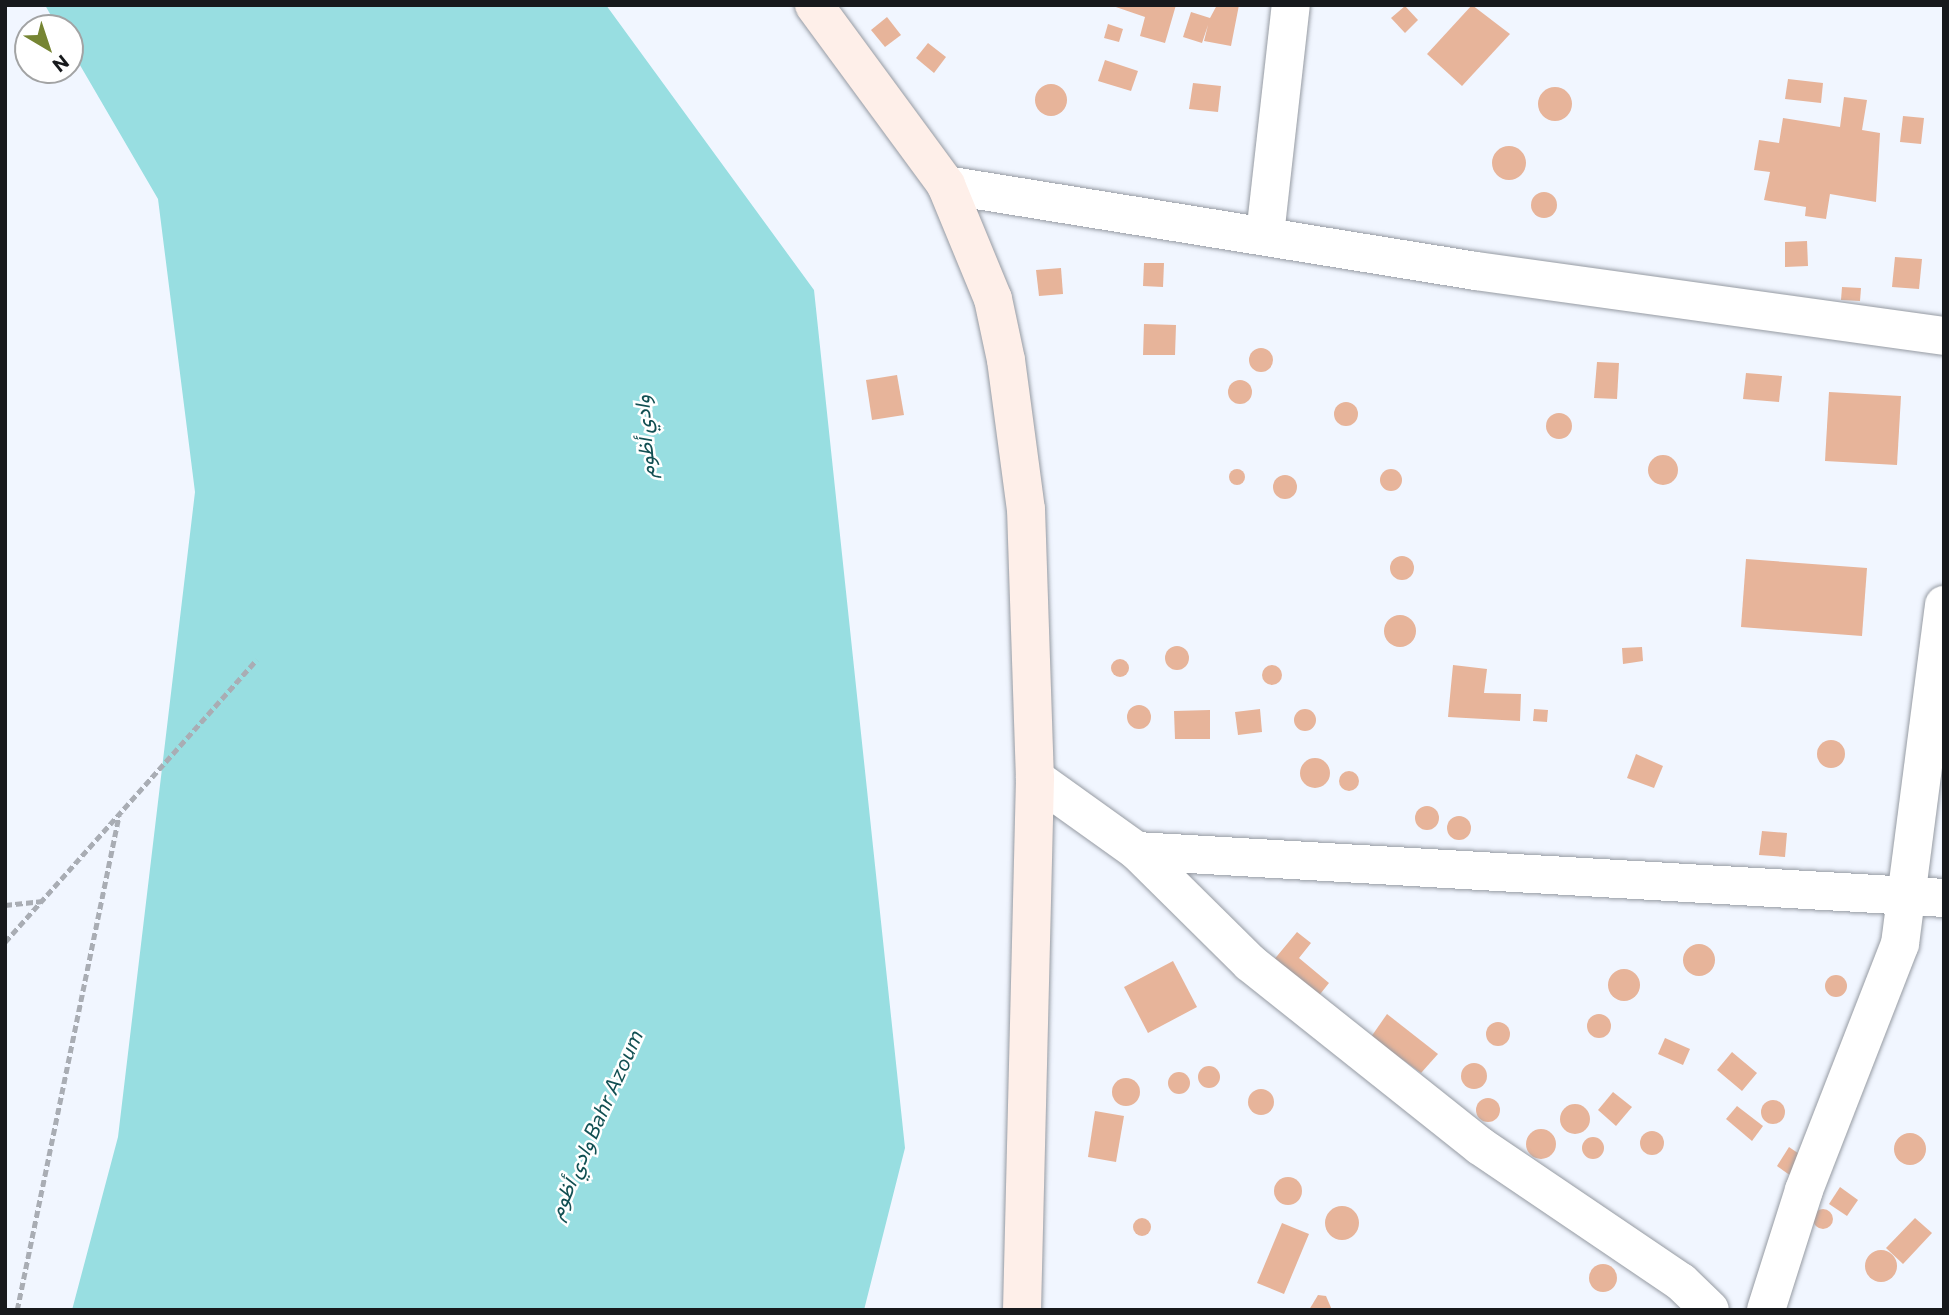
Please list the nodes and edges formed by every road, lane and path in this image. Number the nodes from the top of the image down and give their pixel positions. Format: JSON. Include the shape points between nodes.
{"nodes":[{"id":1,"x":814,"y":5,"type":"edge"},
{"id":2,"x":1291,"y":5,"type":"edge"},
{"id":3,"x":946,"y":185,"type":"junction"},
{"id":4,"x":1265,"y":235,"type":"junction"},
{"id":5,"x":1944,"y":336,"type":"edge"},
{"id":6,"x":1944,"y":605,"type":"edge"},
{"id":7,"x":256,"y":660,"type":"dead end"},
{"id":8,"x":1035,"y":778,"type":"junction"},
{"id":9,"x":119,"y":815,"type":"junction"},
{"id":10,"x":1137,"y":851,"type":"junction"},
{"id":11,"x":1927,"y":896,"type":"edge"},
{"id":12,"x":41,"y":901,"type":"junction"},
{"id":13,"x":5,"y":905,"type":"edge"},
{"id":14,"x":5,"y":942,"type":"edge"},
{"id":15,"x":17,"y":1310,"type":"edge"},
{"id":16,"x":1022,"y":1310,"type":"edge"},
{"id":17,"x":1710,"y":1310,"type":"edge"},
{"id":18,"x":1766,"y":1310,"type":"edge"}],
"edges":[{"from":1,"to":3,"type":"main road"},
{"from":2,"to":4,"type":"street"},
{"from":3,"to":4,"type":"street"},
{"from":3,"to":8,"type":"main road","via":[[993,299],[1006,360],[1026,509]]},
{"from":4,"to":5,"type":"street"},
{"from":6,"to":11,"type":"street"},
{"from":7,"to":9,"type":"path"},
{"from":8,"to":10,"type":"street"},
{"from":8,"to":16,"type":"main road"},
{"from":9,"to":12,"type":"path"},
{"from":9,"to":15,"type":"path"},
{"from":10,"to":11,"type":"street"},
{"from":10,"to":17,"type":"street","via":[[1283,989],[1480,1146],[1681,1282]]},
{"from":11,"to":18,"type":"street","via":[[1900,944],[1804,1190]]},
{"from":12,"to":13,"type":"path"},
{"from":12,"to":14,"type":"path"}]}
